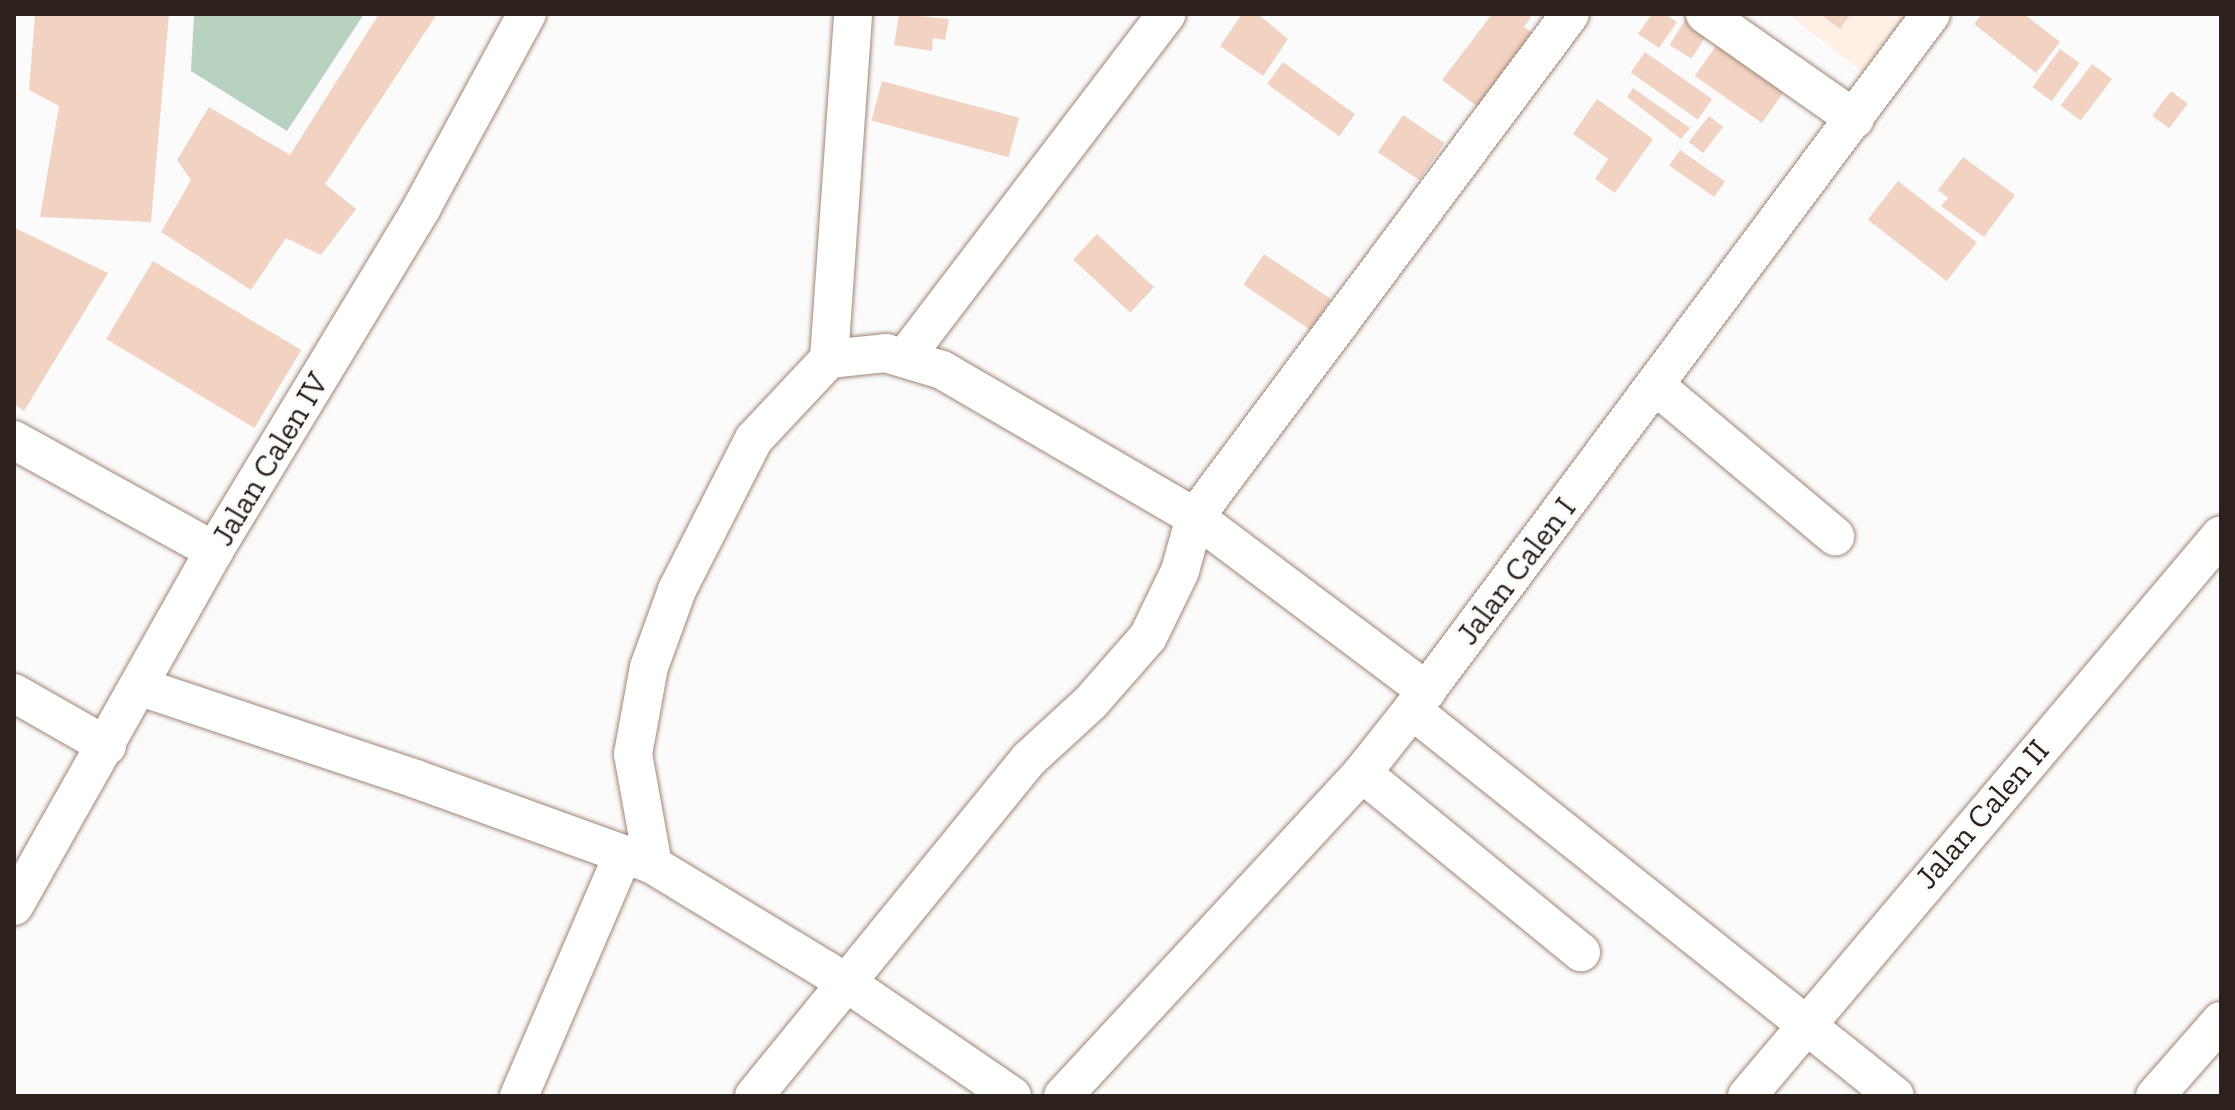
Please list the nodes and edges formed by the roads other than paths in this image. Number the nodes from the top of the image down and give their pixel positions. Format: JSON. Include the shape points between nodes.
{"nodes":[{"id":1,"x":527,"y":14,"type":"edge"},
{"id":2,"x":853,"y":14,"type":"edge"},
{"id":3,"x":1167,"y":14,"type":"edge"},
{"id":4,"x":1570,"y":14,"type":"edge"},
{"id":5,"x":1705,"y":14,"type":"edge"},
{"id":6,"x":1931,"y":14,"type":"edge"},
{"id":7,"x":1855,"y":119,"type":"junction"},
{"id":8,"x":906,"y":356,"type":"junction"},
{"id":9,"x":829,"y":359,"type":"junction"},
{"id":10,"x":1656,"y":386,"type":"junction"},
{"id":11,"x":14,"y":440,"type":"edge"},
{"id":12,"x":1195,"y":517,"type":"junction"},
{"id":13,"x":2221,"y":535,"type":"edge"},
{"id":14,"x":1835,"y":536,"type":"dead end"},
{"id":15,"x":214,"y":551,"type":"junction"},
{"id":16,"x":141,"y":687,"type":"junction"},
{"id":17,"x":14,"y":693,"type":"edge"},
{"id":18,"x":1420,"y":701,"type":"junction"},
{"id":19,"x":107,"y":746,"type":"junction"},
{"id":20,"x":1362,"y":773,"type":"junction"},
{"id":21,"x":638,"y":860,"type":"junction"},
{"id":22,"x":14,"y":906,"type":"edge"},
{"id":23,"x":1581,"y":952,"type":"dead end"},
{"id":24,"x":847,"y":983,"type":"junction"},
{"id":25,"x":2221,"y":1021,"type":"edge"},
{"id":26,"x":1809,"y":1024,"type":"junction"},
{"id":27,"x":519,"y":1096,"type":"edge"},
{"id":28,"x":754,"y":1096,"type":"edge"},
{"id":29,"x":1012,"y":1096,"type":"edge"},
{"id":30,"x":1063,"y":1096,"type":"edge"},
{"id":31,"x":1747,"y":1096,"type":"edge"},
{"id":32,"x":1895,"y":1096,"type":"edge"},
{"id":33,"x":2155,"y":1096,"type":"edge"}],
"edges":[{"from":1,"to":15,"type":"street","name":"Jalan Calen IV","via":[[422,207]]},
{"from":2,"to":9,"type":"street"},
{"from":3,"to":8,"type":"street"},
{"from":4,"to":12,"type":"street"},
{"from":5,"to":7,"type":"street"},
{"from":6,"to":7,"type":"street","name":"Jalan Calen I"},
{"from":7,"to":10,"type":"street","name":"Jalan Calen I"},
{"from":8,"to":9,"type":"street"},
{"from":8,"to":12,"type":"street","via":[[942,370]]},
{"from":9,"to":21,"type":"street","via":[[754,439],[677,590],[649,667],[633,754]]},
{"from":10,"to":14,"type":"street"},
{"from":10,"to":18,"type":"street","name":"Jalan Calen I"},
{"from":11,"to":15,"type":"street"},
{"from":12,"to":18,"type":"street"},
{"from":12,"to":24,"type":"street","via":[[1180,571],[1148,637],[1091,702],[1029,759]]},
{"from":13,"to":26,"type":"street","name":"Jalan Calen II","via":[[1920,886]]},
{"from":15,"to":16,"type":"street","name":"Jalan Calen IV"},
{"from":16,"to":19,"type":"street","name":"Jalan Calen IV"},
{"from":16,"to":21,"type":"street"},
{"from":17,"to":19,"type":"street"},
{"from":18,"to":20,"type":"street","name":"Jalan Calen I"},
{"from":18,"to":26,"type":"street"},
{"from":19,"to":22,"type":"street","name":"Jalan Calen IV"},
{"from":20,"to":23,"type":"street"},
{"from":20,"to":30,"type":"street","name":"Jalan Calen I"},
{"from":21,"to":24,"type":"street"},
{"from":21,"to":27,"type":"street"},
{"from":24,"to":28,"type":"street"},
{"from":24,"to":29,"type":"street"},
{"from":25,"to":33,"type":"street"},
{"from":26,"to":31,"type":"street","name":"Jalan Calen II"},
{"from":26,"to":32,"type":"street"}]}
